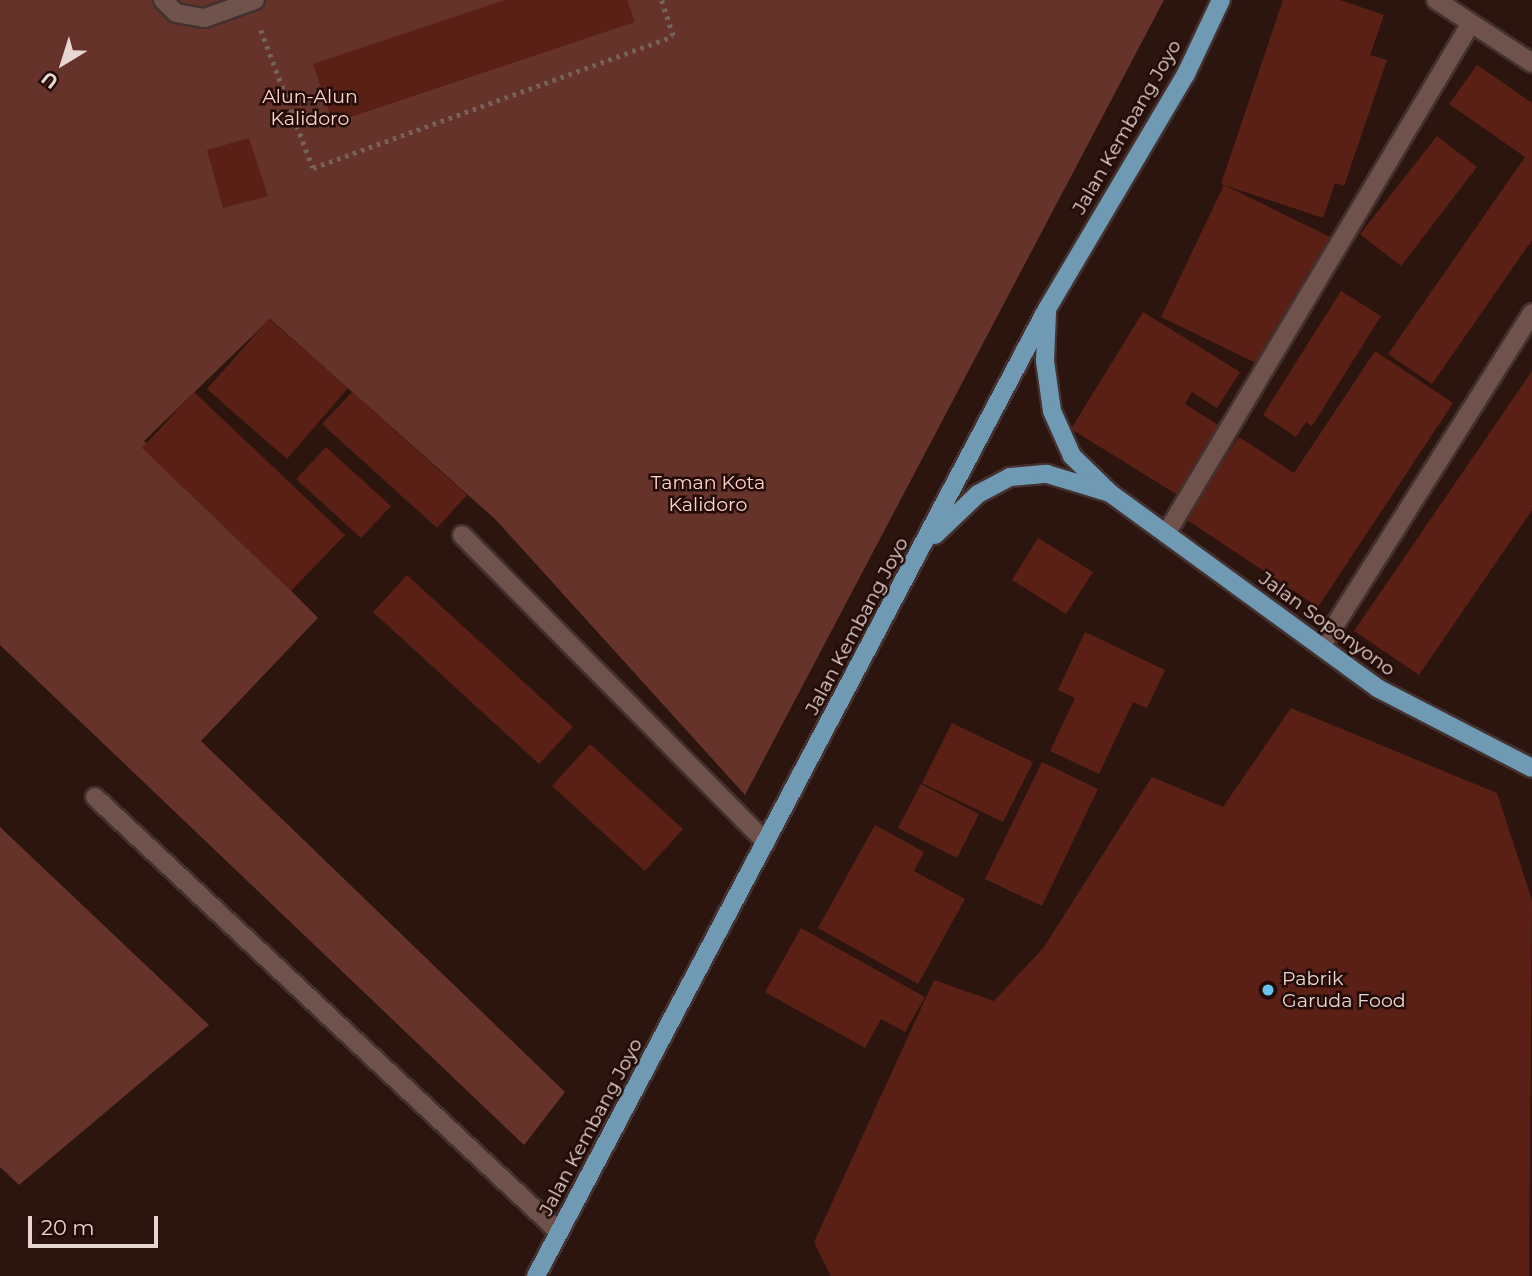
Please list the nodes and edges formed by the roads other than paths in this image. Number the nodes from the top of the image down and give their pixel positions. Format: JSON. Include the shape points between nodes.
{"nodes":[{"id":1,"x":163,"y":0,"type":"edge"},
{"id":2,"x":1221,"y":0,"type":"edge"},
{"id":3,"x":1436,"y":0,"type":"edge"},
{"id":4,"x":253,"y":1,"type":"edge"},
{"id":5,"x":1471,"y":23,"type":"junction"},
{"id":6,"x":1532,"y":63,"type":"edge"},
{"id":7,"x":1047,"y":309,"type":"junction"},
{"id":8,"x":1532,"y":313,"type":"edge"},
{"id":9,"x":1110,"y":494,"type":"junction"},
{"id":10,"x":1166,"y":534,"type":"junction"},
{"id":11,"x":463,"y":535,"type":"dead end"},
{"id":12,"x":923,"y":546,"type":"junction"},
{"id":13,"x":1321,"y":648,"type":"junction"},
{"id":14,"x":1532,"y":768,"type":"edge"},
{"id":15,"x":95,"y":797,"type":"dead end"},
{"id":16,"x":766,"y":842,"type":"junction"},
{"id":17,"x":559,"y":1232,"type":"junction"},
{"id":18,"x":536,"y":1276,"type":"edge"}],
"edges":[{"from":1,"to":4,"type":"lane","via":[[176,13],[205,18]]},
{"from":2,"to":7,"type":"main road","name":"Jalan Kembang Joyo","via":[[1186,74]]},
{"from":3,"to":5,"type":"lane"},
{"from":5,"to":6,"type":"lane"},
{"from":5,"to":10,"type":"lane"},
{"from":7,"to":9,"type":"main road","via":[[1045,360],[1052,411],[1072,456]]},
{"from":7,"to":12,"type":"main road","name":"Jalan Kembang Joyo"},
{"from":8,"to":13,"type":"lane"},
{"from":9,"to":10,"type":"main road","name":"Jalan Soponyono"},
{"from":9,"to":12,"type":"main road","via":[[1047,474],[1010,477],[978,494]]},
{"from":10,"to":13,"type":"main road","name":"Jalan Soponyono"},
{"from":11,"to":16,"type":"lane"},
{"from":12,"to":16,"type":"main road","name":"Jalan Kembang Joyo"},
{"from":13,"to":14,"type":"main road","name":"Jalan Soponyono","via":[[1377,688],[1491,751]]},
{"from":15,"to":17,"type":"lane"},
{"from":16,"to":17,"type":"main road","name":"Jalan Kembang Joyo"},
{"from":17,"to":18,"type":"main road","name":"Jalan Kembang Joyo"}]}
